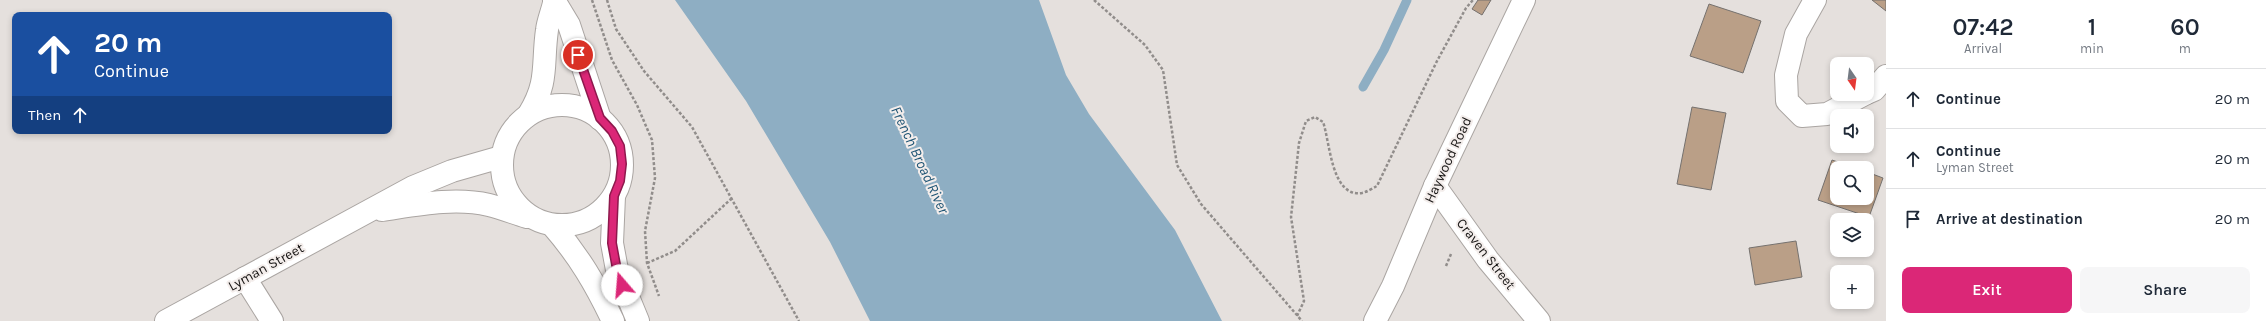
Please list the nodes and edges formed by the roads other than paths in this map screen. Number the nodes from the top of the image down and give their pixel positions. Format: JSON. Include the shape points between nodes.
{"nodes":[{"id":1,"x":1524,"y":0,"type":"edge"},
{"id":2,"x":1815,"y":0,"type":"edge"},
{"id":3,"x":554,"y":2,"type":"edge"},
{"id":4,"x":1886,"y":76,"type":"edge"},
{"id":5,"x":1874,"y":90,"type":"edge"},
{"id":6,"x":1852,"y":101,"type":"edge"},
{"id":7,"x":529,"y":114,"type":"junction"},
{"id":8,"x":600,"y":118,"type":"junction"},
{"id":9,"x":501,"y":157,"type":"junction"},
{"id":10,"x":1435,"y":186,"type":"junction"},
{"id":11,"x":614,"y":196,"type":"junction"},
{"id":12,"x":367,"y":212,"type":"junction"},
{"id":13,"x":543,"y":223,"type":"junction"},
{"id":14,"x":245,"y":278,"type":"junction"},
{"id":15,"x":166,"y":321,"type":"edge"},
{"id":16,"x":272,"y":321,"type":"edge"},
{"id":17,"x":613,"y":321,"type":"edge"},
{"id":18,"x":638,"y":321,"type":"edge"},
{"id":19,"x":1375,"y":321,"type":"edge"},
{"id":20,"x":1539,"y":321,"type":"edge"}],
"edges":[{"from":1,"to":10,"type":"main road","name":"Haywood Road"},
{"from":2,"to":6,"type":"main road","via":[[1796,34],[1786,75],[1787,101],[1802,116],[1827,114]]},
{"from":3,"to":7,"type":"main road","via":[[547,30],[544,77],[538,99]]},
{"from":3,"to":8,"type":"main road","via":[[569,25]]},
{"from":4,"to":5,"type":"main road"},
{"from":7,"to":8,"type":"main road","via":[[550,105],[569,105]]},
{"from":7,"to":9,"type":"main road","via":[[517,123]]},
{"from":8,"to":11,"type":"main road","via":[[612,131],[620,146],[620,181]]},
{"from":9,"to":12,"type":"main road","name":"Lyman Street","via":[[452,171],[413,187]]},
{"from":9,"to":13,"type":"main road","via":[[501,176],[507,194],[519,209]]},
{"from":10,"to":19,"type":"main road","name":"Haywood Road","via":[[1393,286]]},
{"from":10,"to":20,"type":"main road","name":"Craven Street","via":[[1488,260]]},
{"from":11,"to":13,"type":"main road","via":[[603,210],[589,220],[571,225]]},
{"from":11,"to":18,"type":"main road","via":[[612,243],[617,270]]},
{"from":12,"to":13,"type":"main road","name":"Lyman Street","via":[[428,203],[459,202],[488,205]]},
{"from":12,"to":14,"type":"main road","name":"Lyman Street"},
{"from":13,"to":17,"type":"main road","via":[[570,247],[592,278]]},
{"from":14,"to":15,"type":"main road","name":"Lyman Street"},
{"from":14,"to":16,"type":"main road"}]}
